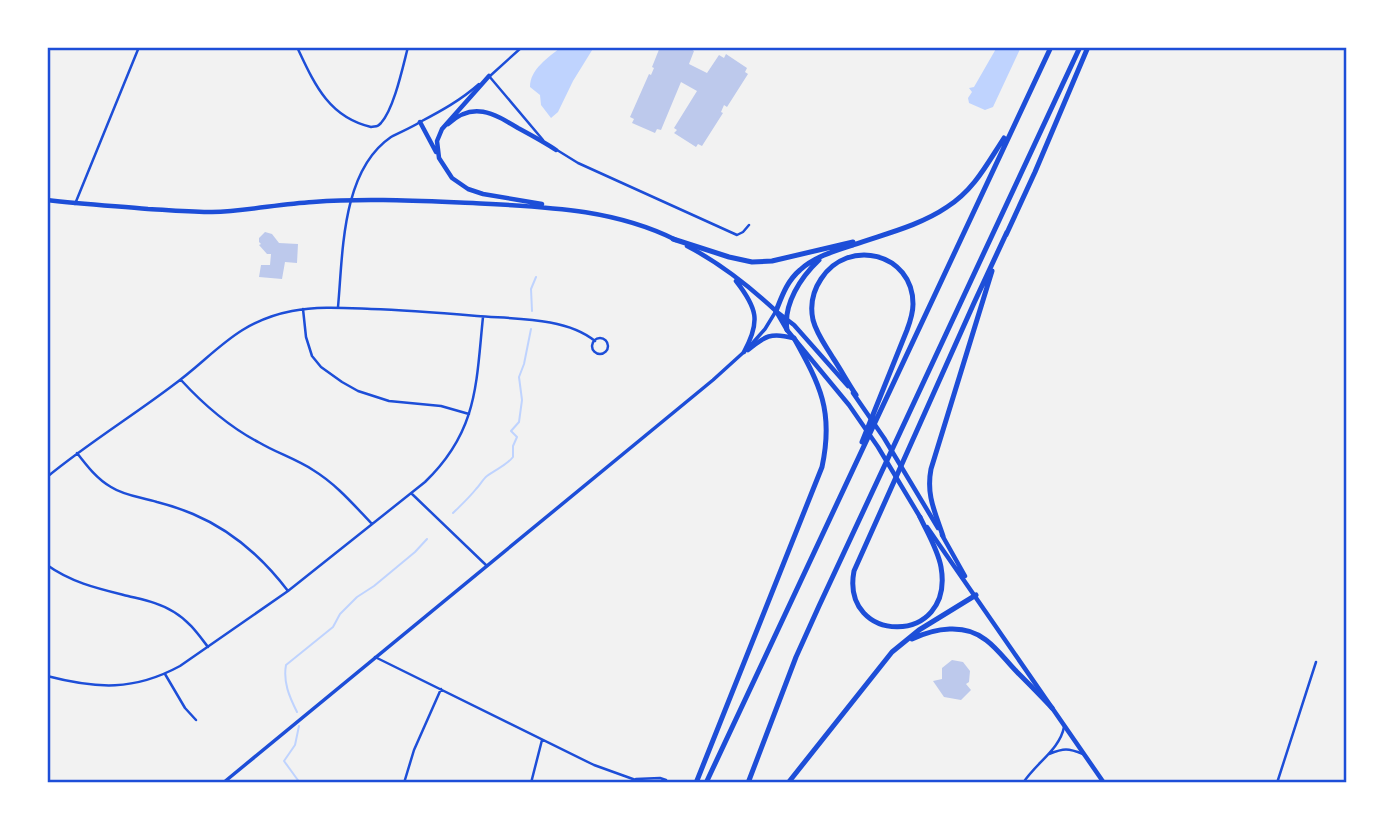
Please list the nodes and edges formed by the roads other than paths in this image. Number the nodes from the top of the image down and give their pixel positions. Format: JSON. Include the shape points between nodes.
{"nodes":[{"id":1,"x":139,"y":47,"type":"edge"},
{"id":2,"x":297,"y":47,"type":"edge"},
{"id":3,"x":408,"y":47,"type":"edge"},
{"id":4,"x":522,"y":47,"type":"edge"},
{"id":5,"x":1051,"y":47,"type":"edge"},
{"id":6,"x":1080,"y":47,"type":"edge"},
{"id":7,"x":1088,"y":47,"type":"edge"},
{"id":8,"x":489,"y":76,"type":"junction"},
{"id":9,"x":420,"y":122,"type":"junction"},
{"id":10,"x":1014,"y":124,"type":"junction"},
{"id":11,"x":437,"y":150,"type":"junction"},
{"id":12,"x":556,"y":150,"type":"junction"},
{"id":13,"x":440,"y":159,"type":"junction"},
{"id":14,"x":47,"y":200,"type":"edge"},
{"id":15,"x":352,"y":201,"type":"junction"},
{"id":16,"x":75,"y":204,"type":"junction"},
{"id":17,"x":571,"y":209,"type":"junction"},
{"id":18,"x":749,"y":225,"type":"dead end"},
{"id":19,"x":1007,"y":232,"type":"junction"},
{"id":20,"x":886,"y":234,"type":"junction"},
{"id":21,"x":673,"y":239,"type":"junction"},
{"id":22,"x":828,"y":254,"type":"junction"},
{"id":23,"x":732,"y":274,"type":"junction"},
{"id":24,"x":338,"y":307,"type":"junction"},
{"id":25,"x":303,"y":309,"type":"junction"},
{"id":26,"x":776,"y":312,"type":"junction"},
{"id":27,"x":483,"y":317,"type":"junction"},
{"id":28,"x":786,"y":317,"type":"junction"},
{"id":29,"x":787,"y":330,"type":"junction"},
{"id":30,"x":794,"y":338,"type":"junction"},
{"id":31,"x":594,"y":341,"type":"junction"},
{"id":32,"x":744,"y":352,"type":"junction"},
{"id":33,"x":181,"y":380,"type":"junction"},
{"id":34,"x":856,"y":395,"type":"junction"},
{"id":35,"x":470,"y":414,"type":"junction"},
{"id":36,"x":77,"y":453,"type":"junction"},
{"id":37,"x":47,"y":477,"type":"edge"},
{"id":38,"x":411,"y":493,"type":"junction"},
{"id":39,"x":839,"y":498,"type":"junction"},
{"id":40,"x":920,"y":517,"type":"junction"},
{"id":41,"x":372,"y":525,"type":"junction"},
{"id":42,"x":943,"y":536,"type":"junction"},
{"id":43,"x":47,"y":565,"type":"edge"},
{"id":44,"x":487,"y":566,"type":"junction"},
{"id":45,"x":288,"y":591,"type":"junction"},
{"id":46,"x":976,"y":596,"type":"junction"},
{"id":47,"x":208,"y":647,"type":"junction"},
{"id":48,"x":892,"y":652,"type":"junction"},
{"id":49,"x":375,"y":657,"type":"junction"},
{"id":50,"x":1316,"y":662,"type":"dead end"},
{"id":51,"x":165,"y":674,"type":"junction"},
{"id":52,"x":47,"y":676,"type":"edge"},
{"id":53,"x":441,"y":689,"type":"junction"},
{"id":54,"x":1052,"y":708,"type":"junction"},
{"id":55,"x":196,"y":720,"type":"dead end"},
{"id":56,"x":1064,"y":724,"type":"junction"},
{"id":57,"x":542,"y":740,"type":"junction"},
{"id":58,"x":1084,"y":755,"type":"junction"},
{"id":59,"x":1046,"y":756,"type":"junction"},
{"id":60,"x":632,"y":779,"type":"junction"},
{"id":61,"x":223,"y":783,"type":"edge"},
{"id":62,"x":404,"y":783,"type":"edge"},
{"id":63,"x":531,"y":783,"type":"edge"},
{"id":64,"x":644,"y":783,"type":"edge"},
{"id":65,"x":667,"y":783,"type":"edge"},
{"id":66,"x":696,"y":783,"type":"edge"},
{"id":67,"x":706,"y":783,"type":"edge"},
{"id":68,"x":748,"y":783,"type":"edge"},
{"id":69,"x":788,"y":783,"type":"edge"},
{"id":70,"x":1023,"y":783,"type":"edge"},
{"id":71,"x":1104,"y":783,"type":"edge"},
{"id":72,"x":1277,"y":783,"type":"edge"}],
"edges":[{"from":1,"to":16,"type":"street"},
{"from":2,"to":3,"type":"street","via":[[328,103],[369,127],[384,119]]},
{"from":4,"to":8,"type":"street"},
{"from":5,"to":10,"type":"highway"},
{"from":6,"to":68,"type":"highway","via":[[819,606]]},
{"from":7,"to":19,"type":"highway"},
{"from":8,"to":9,"type":"street"},
{"from":8,"to":11,"type":"main road","via":[[443,127]]},
{"from":8,"to":12,"type":"street","via":[[536,134]]},
{"from":9,"to":13,"type":"main road"},
{"from":9,"to":15,"type":"street","via":[[376,150]]},
{"from":10,"to":20,"type":"highway","via":[[981,175],[947,208]]},
{"from":10,"to":39,"type":"highway"},
{"from":11,"to":12,"type":"main road","via":[[450,122],[476,111],[498,116]]},
{"from":11,"to":13,"type":"main road"},
{"from":12,"to":18,"type":"street","via":[[737,235]]},
{"from":13,"to":17,"type":"main road","via":[[455,181],[476,192]]},
{"from":14,"to":16,"type":"main road"},
{"from":15,"to":16,"type":"main road","via":[[210,212]]},
{"from":15,"to":17,"type":"main road"},
{"from":15,"to":24,"type":"street"},
{"from":17,"to":21,"type":"main road","via":[[625,220]]},
{"from":19,"to":40,"type":"highway","via":[[856,567],[853,585],[858,603],[867,616],[882,625],[915,624],[938,600],[941,566]]},
{"from":19,"to":42,"type":"highway","via":[[931,469],[930,499]]},
{"from":20,"to":21,"type":"highway","via":[[759,262]]},
{"from":20,"to":22,"type":"highway"},
{"from":21,"to":23,"type":"main road"},
{"from":22,"to":26,"type":"highway","via":[[796,274]]},
{"from":22,"to":28,"type":"highway","via":[[802,279]]},
{"from":23,"to":26,"type":"main road"},
{"from":23,"to":32,"type":"main road","via":[[754,314],[754,332]]},
{"from":24,"to":25,"type":"street"},
{"from":24,"to":27,"type":"street"},
{"from":25,"to":33,"type":"street","via":[[239,331]]},
{"from":25,"to":35,"type":"street","via":[[310,353],[341,382],[389,401]]},
{"from":26,"to":28,"type":"main road"},
{"from":26,"to":29,"type":"main road"},
{"from":26,"to":32,"type":"street"},
{"from":27,"to":31,"type":"street","via":[[557,323]]},
{"from":27,"to":35,"type":"street"},
{"from":28,"to":29,"type":"highway"},
{"from":28,"to":34,"type":"main road"},
{"from":29,"to":30,"type":"main road"},
{"from":30,"to":32,"type":"main road","via":[[770,335]]},
{"from":30,"to":40,"type":"main road","via":[[849,405]]},
{"from":30,"to":66,"type":"highway","via":[[821,393],[825,455]]},
{"from":31,"to":31,"type":"street","via":[[595,353],[607,352],[606,341]]},
{"from":32,"to":44,"type":"street"},
{"from":33,"to":36,"type":"street"},
{"from":33,"to":41,"type":"street","via":[[209,409],[246,436],[326,479]]},
{"from":34,"to":39,"type":"highway","via":[[818,334],[812,305],[816,287],[828,270],[844,259],[865,254],[899,269],[911,287],[913,307]]},
{"from":34,"to":42,"type":"main road"},
{"from":35,"to":38,"type":"street","via":[[448,456]]},
{"from":36,"to":37,"type":"street"},
{"from":36,"to":45,"type":"street","via":[[114,489],[176,507],[227,532],[258,557]]},
{"from":38,"to":41,"type":"street"},
{"from":38,"to":44,"type":"street"},
{"from":39,"to":67,"type":"highway"},
{"from":40,"to":46,"type":"main road"},
{"from":41,"to":45,"type":"street"},
{"from":42,"to":46,"type":"main road"},
{"from":43,"to":47,"type":"street","via":[[88,586],[167,607],[186,620]]},
{"from":44,"to":49,"type":"street"},
{"from":45,"to":47,"type":"street"},
{"from":46,"to":48,"type":"highway"},
{"from":46,"to":54,"type":"main road"},
{"from":47,"to":51,"type":"street"},
{"from":48,"to":54,"type":"highway","via":[[935,631],[972,632],[988,641]]},
{"from":48,"to":69,"type":"highway"},
{"from":49,"to":53,"type":"street"},
{"from":49,"to":61,"type":"street"},
{"from":50,"to":72,"type":"street"},
{"from":51,"to":52,"type":"street","via":[[139,684],[110,687]]},
{"from":51,"to":55,"type":"street"},
{"from":53,"to":57,"type":"street"},
{"from":53,"to":62,"type":"street"},
{"from":54,"to":56,"type":"main road"},
{"from":56,"to":58,"type":"main road"},
{"from":56,"to":59,"type":"street","via":[[1058,744]]},
{"from":57,"to":60,"type":"street"},
{"from":57,"to":63,"type":"street"},
{"from":58,"to":59,"type":"street","via":[[1061,749]]},
{"from":58,"to":71,"type":"main road"},
{"from":59,"to":70,"type":"street"},
{"from":60,"to":64,"type":"street"},
{"from":60,"to":65,"type":"street","via":[[662,778]]}]}
